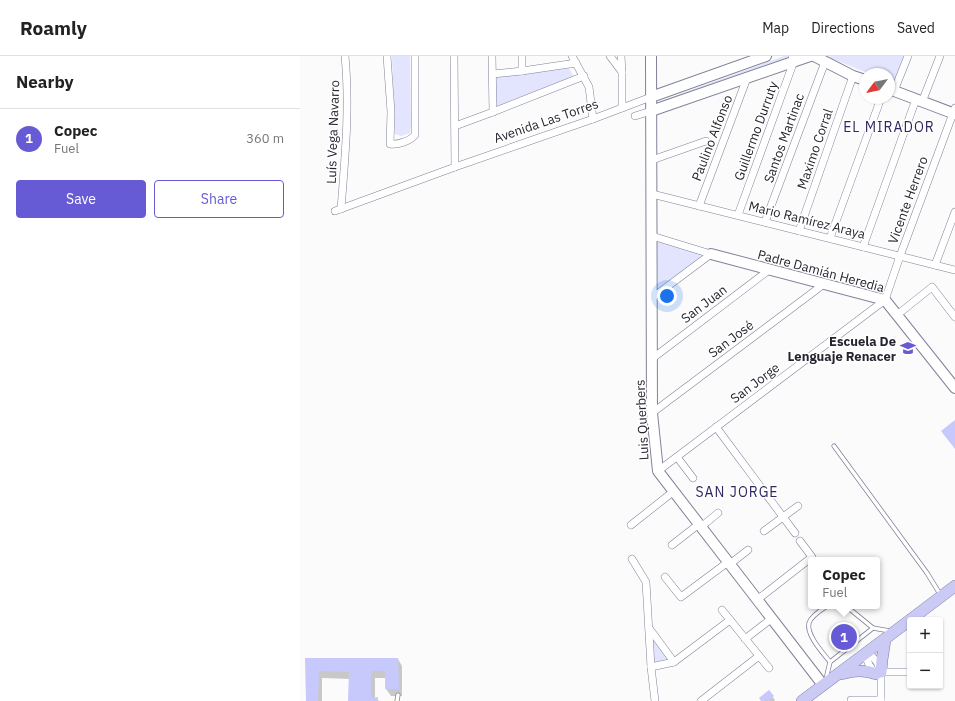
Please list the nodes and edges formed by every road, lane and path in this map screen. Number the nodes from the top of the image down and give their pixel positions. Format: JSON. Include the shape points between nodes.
{"nodes":[{"id":1,"x":345,"y":56,"type":"edge"},
{"id":2,"x":387,"y":56,"type":"edge"},
{"id":3,"x":415,"y":56,"type":"edge"},
{"id":4,"x":454,"y":56,"type":"edge"},
{"id":5,"x":492,"y":56,"type":"edge"},
{"id":6,"x":522,"y":56,"type":"edge"},
{"id":7,"x":572,"y":56,"type":"edge"},
{"id":8,"x":610,"y":56,"type":"edge"},
{"id":9,"x":621,"y":56,"type":"edge"},
{"id":10,"x":651,"y":56,"type":"edge"},
{"id":11,"x":766,"y":56,"type":"edge"},
{"id":12,"x":810,"y":56,"type":"edge"},
{"id":13,"x":814,"y":56,"type":"edge"},
{"id":14,"x":908,"y":56,"type":"edge"},
{"id":15,"x":940,"y":56,"type":"edge"},
{"id":16,"x":793,"y":59,"type":"edge"},
{"id":17,"x":825,"y":62,"type":"junction"},
{"id":18,"x":576,"y":63,"type":"junction"},
{"id":19,"x":522,"y":71,"type":"junction"},
{"id":20,"x":622,"y":72,"type":"junction"},
{"id":21,"x":493,"y":74,"type":"junction"},
{"id":22,"x":584,"y":76,"type":"junction"},
{"id":23,"x":853,"y":76,"type":"junction"},
{"id":24,"x":747,"y":78,"type":"junction"},
{"id":25,"x":859,"y":78,"type":"edge"},
{"id":26,"x":895,"y":84,"type":"edge"},
{"id":27,"x":895,"y":91,"type":"edge"},
{"id":28,"x":651,"y":97,"type":"junction"},
{"id":29,"x":919,"y":101,"type":"junction"},
{"id":30,"x":879,"y":104,"type":"edge"},
{"id":31,"x":622,"y":108,"type":"junction"},
{"id":32,"x":651,"y":111,"type":"junction"},
{"id":33,"x":493,"y":112,"type":"junction"},
{"id":34,"x":954,"y":112,"type":"edge"},
{"id":35,"x":635,"y":116,"type":"dead end"},
{"id":36,"x":593,"y":118,"type":"junction"},
{"id":37,"x":455,"y":126,"type":"junction"},
{"id":38,"x":706,"y":142,"type":"dead end"},
{"id":39,"x":652,"y":160,"type":"junction"},
{"id":40,"x":455,"y":167,"type":"junction"},
{"id":41,"x":652,"y":194,"type":"junction"},
{"id":42,"x":699,"y":206,"type":"junction"},
{"id":43,"x":338,"y":210,"type":"joint"},
{"id":44,"x":955,"y":212,"type":"edge"},
{"id":45,"x":738,"y":215,"type":"junction"},
{"id":46,"x":765,"y":222,"type":"junction"},
{"id":47,"x":799,"y":231,"type":"junction"},
{"id":48,"x":652,"y":236,"type":"junction"},
{"id":49,"x":830,"y":238,"type":"junction"},
{"id":50,"x":863,"y":247,"type":"junction"},
{"id":51,"x":711,"y":254,"type":"junction"},
{"id":52,"x":900,"y":256,"type":"junction"},
{"id":53,"x":935,"y":265,"type":"junction"},
{"id":54,"x":769,"y":270,"type":"junction"},
{"id":55,"x":955,"y":270,"type":"edge"},
{"id":56,"x":824,"y":284,"type":"junction"},
{"id":57,"x":652,"y":298,"type":"junction"},
{"id":58,"x":885,"y":300,"type":"junction"},
{"id":59,"x":898,"y":315,"type":"junction"},
{"id":60,"x":955,"y":317,"type":"edge"},
{"id":61,"x":653,"y":358,"type":"junction"},
{"id":62,"x":955,"y":388,"type":"edge"},
{"id":63,"x":652,"y":413,"type":"junction"},
{"id":64,"x":716,"y":427,"type":"junction"},
{"id":65,"x":834,"y":446,"type":"dead end"},
{"id":66,"x":677,"y":457,"type":"junction"},
{"id":67,"x":658,"y":471,"type":"junction"},
{"id":68,"x":693,"y":478,"type":"dead end"},
{"id":69,"x":674,"y":491,"type":"junction"},
{"id":70,"x":798,"y":506,"type":"dead end"},
{"id":71,"x":718,"y":513,"type":"dead end"},
{"id":72,"x":783,"y":516,"type":"junction"},
{"id":73,"x":631,"y":525,"type":"dead end"},
{"id":74,"x":700,"y":525,"type":"junction"},
{"id":75,"x":764,"y":531,"type":"dead end"},
{"id":76,"x":795,"y":532,"type":"dead end"},
{"id":77,"x":800,"y":541,"type":"dead end"},
{"id":78,"x":672,"y":545,"type":"dead end"},
{"id":79,"x":748,"y":550,"type":"dead end"},
{"id":80,"x":812,"y":557,"type":"edge"},
{"id":81,"x":632,"y":560,"type":"dead end"},
{"id":82,"x":808,"y":560,"type":"edge"},
{"id":83,"x":729,"y":563,"type":"junction"},
{"id":84,"x":665,"y":577,"type":"dead end"},
{"id":85,"x":955,"y":586,"type":"edge"},
{"id":86,"x":942,"y":596,"type":"junction"},
{"id":87,"x":757,"y":600,"type":"junction"},
{"id":88,"x":823,"y":609,"type":"edge"},
{"id":89,"x":850,"y":609,"type":"edge"},
{"id":90,"x":722,"y":610,"type":"dead end"},
{"id":91,"x":914,"y":617,"type":"edge"},
{"id":92,"x":771,"y":618,"type":"junction"},
{"id":93,"x":730,"y":620,"type":"junction"},
{"id":94,"x":907,"y":622,"type":"edge"},
{"id":95,"x":649,"y":628,"type":"junction"},
{"id":96,"x":873,"y":628,"type":"junction"},
{"id":97,"x":895,"y":632,"type":"junction"},
{"id":98,"x":745,"y":639,"type":"junction"},
{"id":99,"x":885,"y":640,"type":"junction"},
{"id":100,"x":867,"y":653,"type":"junction"},
{"id":101,"x":759,"y":656,"type":"junction"},
{"id":102,"x":674,"y":662,"type":"junction"},
{"id":103,"x":830,"y":662,"type":"junction"},
{"id":104,"x":651,"y":667,"type":"junction"},
{"id":105,"x":769,"y":668,"type":"dead end"},
{"id":106,"x":907,"y":672,"type":"edge"},
{"id":107,"x":836,"y":675,"type":"junction"},
{"id":108,"x":879,"y":675,"type":"junction"},
{"id":109,"x":824,"y":684,"type":"junction"},
{"id":110,"x":398,"y":696,"type":"dead end"},
{"id":111,"x":851,"y":700,"type":"edge"},
{"id":112,"x":397,"y":701,"type":"edge"},
{"id":113,"x":655,"y":701,"type":"edge"},
{"id":114,"x":701,"y":701,"type":"edge"},
{"id":115,"x":802,"y":701,"type":"edge"},
{"id":116,"x":881,"y":701,"type":"edge"}],
"edges":[{"from":1,"to":43,"type":"street","name":"Luís Vega Navarro","via":[[348,104]]},
{"from":2,"to":3,"type":"street","via":[[391,112],[390,144],[394,145],[415,135]]},
{"from":4,"to":37,"type":"street"},
{"from":5,"to":21,"type":"street"},
{"from":6,"to":19,"type":"street"},
{"from":7,"to":18,"type":"street"},
{"from":8,"to":20,"type":"street"},
{"from":9,"to":20,"type":"street"},
{"from":10,"to":28,"type":"street","name":"Luis Querbers"},
{"from":11,"to":28,"type":"street","name":"Avenida Las Torres"},
{"from":12,"to":16,"type":"street"},
{"from":13,"to":17,"type":"street"},
{"from":14,"to":26,"type":"street"},
{"from":15,"to":29,"type":"street"},
{"from":16,"to":24,"type":"street"},
{"from":16,"to":45,"type":"street","name":"Guillermo Durruty"},
{"from":17,"to":23,"type":"street"},
{"from":17,"to":46,"type":"street","name":"Santos Martinac"},
{"from":18,"to":19,"type":"street"},
{"from":18,"to":22,"type":"street"},
{"from":19,"to":21,"type":"street"},
{"from":20,"to":31,"type":"street"},
{"from":21,"to":33,"type":"street"},
{"from":22,"to":33,"type":"street"},
{"from":22,"to":36,"type":"street","via":[[589,87]]},
{"from":23,"to":25,"type":"street"},
{"from":23,"to":47,"type":"street","name":"Maximo Corral"},
{"from":24,"to":32,"type":"street"},
{"from":24,"to":42,"type":"street","name":"Paulino Alfonso"},
{"from":27,"to":29,"type":"street"},
{"from":28,"to":31,"type":"street","name":"Avenida Las Torres"},
{"from":28,"to":32,"type":"street","name":"Luis Querbers"},
{"from":29,"to":34,"type":"street"},
{"from":29,"to":50,"type":"street"},
{"from":30,"to":49,"type":"street"},
{"from":31,"to":36,"type":"street","name":"Avenida Las Torres"},
{"from":32,"to":35,"type":"street"},
{"from":32,"to":39,"type":"street","name":"Luis Querbers"},
{"from":33,"to":37,"type":"street"},
{"from":34,"to":52,"type":"street","name":"Vicente Herrero"},
{"from":36,"to":40,"type":"street","name":"Avenida Las Torres"},
{"from":37,"to":40,"type":"street"},
{"from":38,"to":39,"type":"street"},
{"from":39,"to":41,"type":"street","name":"Luis Querbers"},
{"from":40,"to":43,"type":"street","name":"Avenida Las Torres"},
{"from":41,"to":42,"type":"street","name":"Mario Ramírez Araya"},
{"from":41,"to":48,"type":"street","name":"Luis Querbers"},
{"from":42,"to":45,"type":"street","name":"Mario Ramírez Araya"},
{"from":44,"to":53,"type":"street"},
{"from":45,"to":46,"type":"street","name":"Mario Ramírez Araya"},
{"from":46,"to":47,"type":"street","name":"Mario Ramírez Araya"},
{"from":47,"to":49,"type":"street","name":"Mario Ramírez Araya"},
{"from":48,"to":51,"type":"street","name":"Padre Damián Heredia"},
{"from":48,"to":57,"type":"street","name":"Luis Querbers"},
{"from":49,"to":50,"type":"street","name":"Mario Ramírez Araya"},
{"from":50,"to":52,"type":"street","name":"Mario Ramírez Araya"},
{"from":51,"to":54,"type":"street","name":"Padre Damián Heredia"},
{"from":51,"to":57,"type":"street"},
{"from":52,"to":53,"type":"street","name":"Mario Ramírez Araya"},
{"from":52,"to":58,"type":"street","name":"Vicente Herrero"},
{"from":53,"to":55,"type":"street","name":"Mario Ramírez Araya"},
{"from":54,"to":56,"type":"street","name":"Padre Damián Heredia"},
{"from":54,"to":61,"type":"street","name":"San Juan"},
{"from":56,"to":58,"type":"street","name":"Padre Damián Heredia"},
{"from":56,"to":63,"type":"street","name":"San José"},
{"from":57,"to":61,"type":"street","name":"Luis Querbers"},
{"from":58,"to":59,"type":"street","name":"Padre Damián Heredia"},
{"from":58,"to":64,"type":"street","name":"San Jorge"},
{"from":59,"to":60,"type":"street","via":[[932,287]]},
{"from":59,"to":62,"type":"street","name":"Padre Damián Heredia"},
{"from":61,"to":63,"type":"street","name":"Luis Querbers"},
{"from":63,"to":67,"type":"street","name":"Luis Querbers"},
{"from":64,"to":66,"type":"street","name":"San Jorge"},
{"from":64,"to":72,"type":"street"},
{"from":65,"to":86,"type":"lane"},
{"from":66,"to":67,"type":"street","name":"San Jorge"},
{"from":66,"to":68,"type":"street"},
{"from":67,"to":69,"type":"street","name":"Luis Querbers"},
{"from":69,"to":73,"type":"street"},
{"from":69,"to":74,"type":"street","name":"Luis Querbers"},
{"from":70,"to":72,"type":"street"},
{"from":71,"to":74,"type":"street"},
{"from":72,"to":75,"type":"street"},
{"from":72,"to":76,"type":"street"},
{"from":74,"to":78,"type":"street"},
{"from":74,"to":83,"type":"street","name":"Luis Querbers"},
{"from":77,"to":80,"type":"street"},
{"from":79,"to":83,"type":"street"},
{"from":81,"to":95,"type":"street","via":[[646,582]]},
{"from":82,"to":87,"type":"street"},
{"from":83,"to":84,"type":"street","via":[[681,597]]},
{"from":83,"to":87,"type":"street","name":"Luis Querbers"},
{"from":85,"to":86,"type":"main road"},
{"from":86,"to":91,"type":"main road"},
{"from":87,"to":92,"type":"street","name":"Luis Querbers"},
{"from":88,"to":103,"type":"lane","via":[[813,616],[809,623],[810,632]]},
{"from":89,"to":96,"type":"lane"},
{"from":90,"to":93,"type":"street"},
{"from":92,"to":98,"type":"street"},
{"from":92,"to":109,"type":"street","name":"Luis Querbers"},
{"from":93,"to":98,"type":"street"},
{"from":93,"to":102,"type":"street"},
{"from":94,"to":97,"type":"main road"},
{"from":95,"to":102,"type":"street"},
{"from":95,"to":104,"type":"street"},
{"from":96,"to":97,"type":"lane"},
{"from":96,"to":103,"type":"lane"},
{"from":97,"to":99,"type":"main road"},
{"from":98,"to":101,"type":"street"},
{"from":99,"to":100,"type":"main road"},
{"from":99,"to":108,"type":"main road"},
{"from":100,"to":107,"type":"main road"},
{"from":100,"to":108,"type":"street","via":[[877,662]]},
{"from":101,"to":105,"type":"street"},
{"from":101,"to":114,"type":"street"},
{"from":102,"to":104,"type":"street"},
{"from":103,"to":109,"type":"lane"},
{"from":104,"to":113,"type":"street"},
{"from":106,"to":108,"type":"street"},
{"from":107,"to":108,"type":"main road","via":[[863,670]]},
{"from":107,"to":109,"type":"main road"},
{"from":108,"to":116,"type":"street"},
{"from":109,"to":115,"type":"main road"},
{"from":110,"to":112,"type":"lane"},
{"from":111,"to":116,"type":"street"}]}
